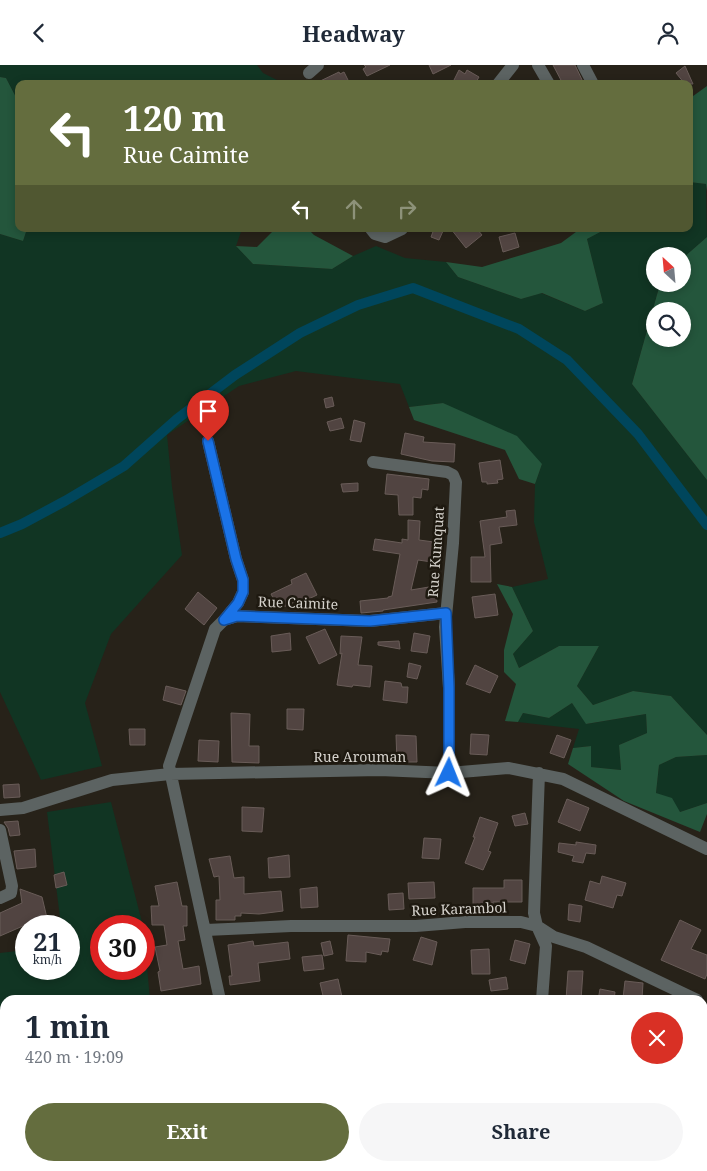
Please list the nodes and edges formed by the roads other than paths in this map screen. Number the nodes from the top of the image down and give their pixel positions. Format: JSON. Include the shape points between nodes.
{"nodes":[{"id":1,"x":513,"y":65,"type":"edge"},
{"id":2,"x":538,"y":65,"type":"edge"},
{"id":3,"x":584,"y":65,"type":"edge"},
{"id":4,"x":501,"y":80,"type":"edge"},
{"id":5,"x":547,"y":80,"type":"edge"},
{"id":6,"x":591,"y":80,"type":"edge"},
{"id":7,"x":374,"y":232,"type":"edge"},
{"id":8,"x":396,"y":232,"type":"edge"},
{"id":9,"x":208,"y":441,"type":"dead end"},
{"id":10,"x":373,"y":462,"type":"dead end"},
{"id":11,"x":446,"y":613,"type":"junction"},
{"id":12,"x":224,"y":620,"type":"junction"},
{"id":13,"x":449,"y":773,"type":"junction"},
{"id":14,"x":539,"y":773,"type":"junction"},
{"id":15,"x":170,"y":774,"type":"junction"},
{"id":16,"x":0,"y":810,"type":"edge"},
{"id":17,"x":0,"y":830,"type":"edge"},
{"id":18,"x":707,"y":849,"type":"edge"},
{"id":19,"x":0,"y":898,"type":"edge"},
{"id":20,"x":537,"y":927,"type":"junction"},
{"id":21,"x":206,"y":930,"type":"junction"},
{"id":22,"x":219,"y":995,"type":"edge"},
{"id":23,"x":542,"y":995,"type":"edge"},
{"id":24,"x":686,"y":995,"type":"edge"}],
"edges":[{"from":1,"to":4,"type":"street"},
{"from":2,"to":5,"type":"street"},
{"from":3,"to":6,"type":"street"},
{"from":7,"to":8,"type":"street","via":[[385,237]]},
{"from":9,"to":12,"type":"street","via":[[243,580],[243,592],[238,603]]},
{"from":10,"to":11,"type":"street","name":"Rue Kumquat","via":[[453,475],[456,482],[454,525]]},
{"from":11,"to":12,"type":"street","name":"Rue Caimite","via":[[370,621],[237,616]]},
{"from":11,"to":13,"type":"street","name":"Rue Kumquat"},
{"from":12,"to":15,"type":"street","via":[[215,629],[171,759]]},
{"from":13,"to":14,"type":"street","name":"Rue Arouman","via":[[508,768]]},
{"from":13,"to":15,"type":"street","name":"Rue Arouman","via":[[380,770]]},
{"from":14,"to":18,"type":"street","name":"Rue Arouman","via":[[563,779]]},
{"from":14,"to":20,"type":"street","via":[[534,913]]},
{"from":15,"to":16,"type":"street","name":"Rue Arouman","via":[[112,780],[23,808]]},
{"from":15,"to":21,"type":"street"},
{"from":17,"to":19,"type":"street","via":[[12,885],[11,893]]},
{"from":20,"to":21,"type":"street","name":"Rue Karambol","via":[[521,922],[465,922]]},
{"from":20,"to":23,"type":"street","via":[[546,946]]},
{"from":20,"to":24,"type":"street","name":"Rue Karambol"},
{"from":21,"to":22,"type":"street"}]}
